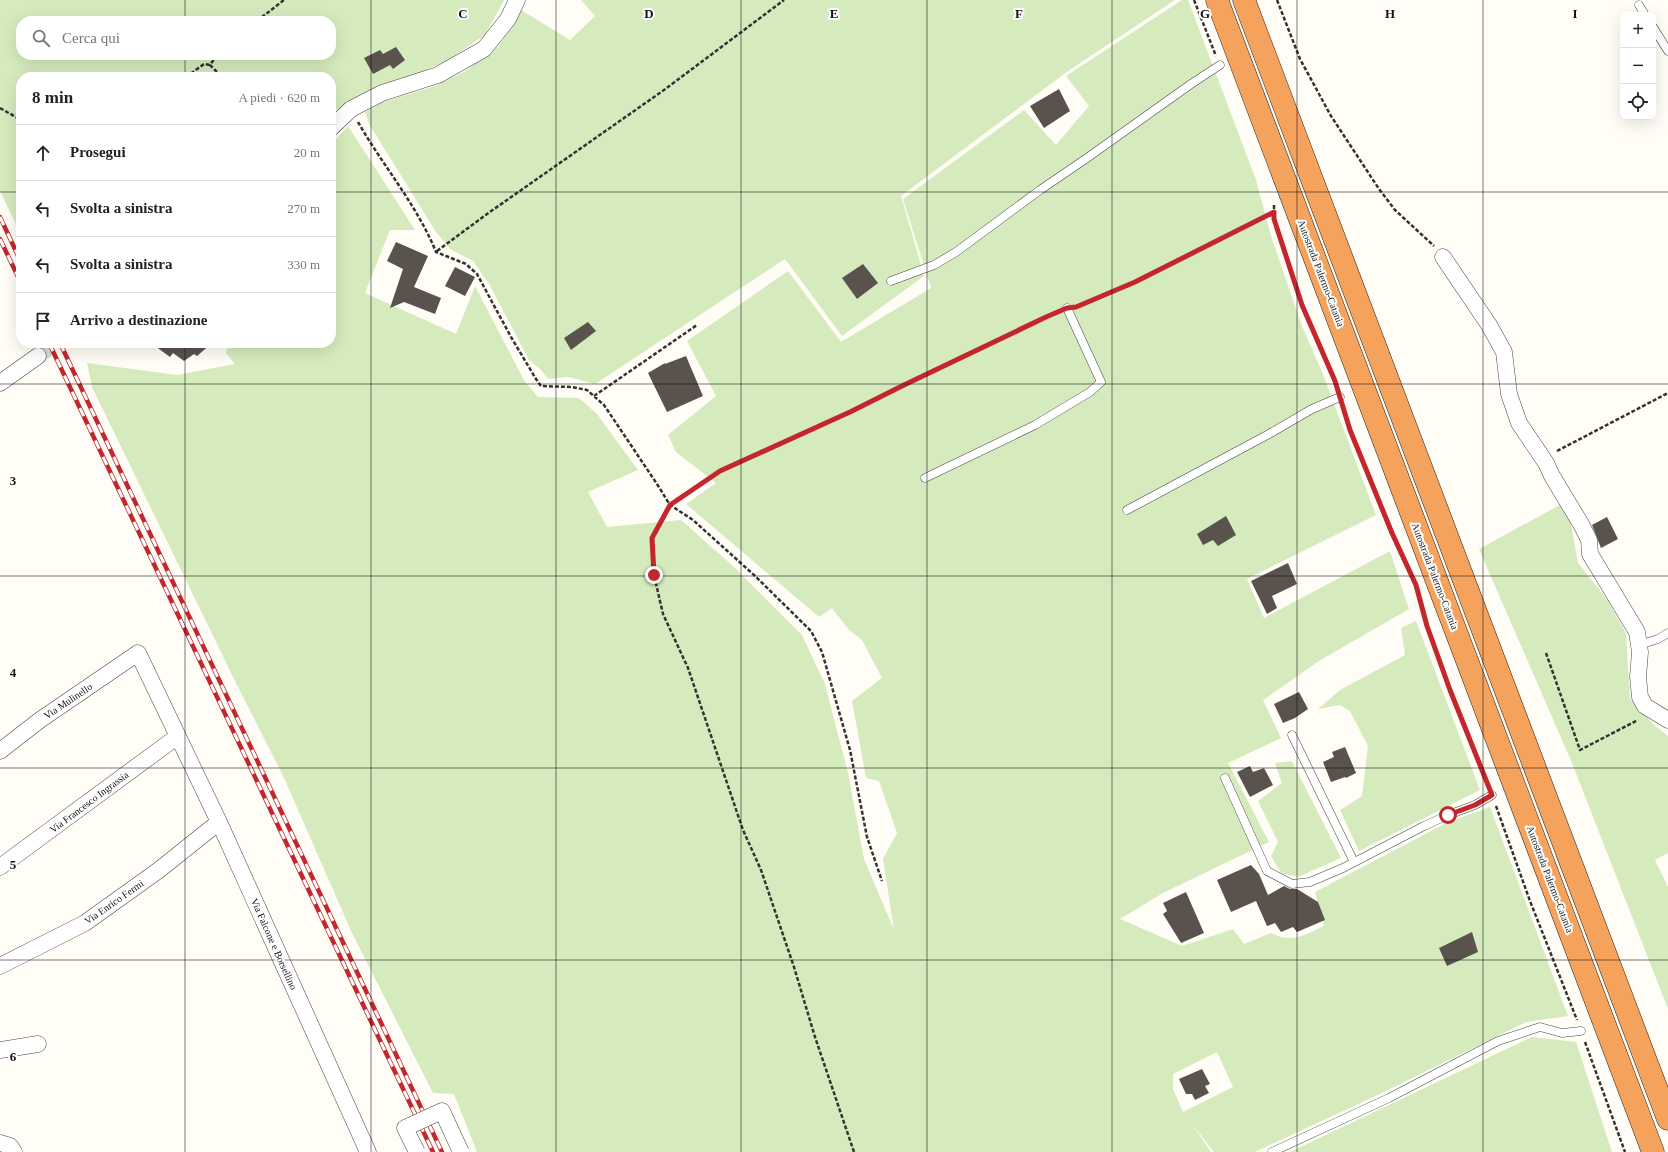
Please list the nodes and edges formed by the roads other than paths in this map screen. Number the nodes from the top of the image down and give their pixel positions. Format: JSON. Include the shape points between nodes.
{"nodes":[{"id":1,"x":517,"y":0,"type":"edge"},
{"id":2,"x":1217,"y":0,"type":"edge"},
{"id":3,"x":1244,"y":0,"type":"edge"},
{"id":4,"x":1639,"y":5,"type":"dead end"},
{"id":5,"x":1643,"y":12,"type":"edge"},
{"id":6,"x":1656,"y":32,"type":"edge"},
{"id":7,"x":1668,"y":51,"type":"edge"},
{"id":8,"x":1220,"y":65,"type":"road end"},
{"id":9,"x":336,"y":123,"type":"edge"},
{"id":10,"x":1443,"y":257,"type":"road end"},
{"id":11,"x":891,"y":282,"type":"dead end"},
{"id":12,"x":1067,"y":308,"type":"road end"},
{"id":13,"x":38,"y":356,"type":"tunnel mouth"},
{"id":14,"x":0,"y":383,"type":"edge"},
{"id":15,"x":1340,"y":397,"type":"road end"},
{"id":16,"x":925,"y":478,"type":"dead end"},
{"id":17,"x":1127,"y":510,"type":"dead end"},
{"id":18,"x":1668,"y":633,"type":"edge"},
{"id":19,"x":1639,"y":645,"type":"junction"},
{"id":20,"x":138,"y":653,"type":"joint"},
{"id":21,"x":1661,"y":716,"type":"edge"},
{"id":22,"x":1292,"y":735,"type":"dead end"},
{"id":23,"x":178,"y":736,"type":"junction"},
{"id":24,"x":0,"y":751,"type":"edge"},
{"id":25,"x":1225,"y":778,"type":"dead end"},
{"id":26,"x":1492,"y":795,"type":"road end"},
{"id":27,"x":219,"y":822,"type":"junction"},
{"id":28,"x":1354,"y":862,"type":"junction"},
{"id":29,"x":0,"y":867,"type":"edge"},
{"id":30,"x":0,"y":966,"type":"edge"},
{"id":31,"x":1581,"y":1030,"type":"road end"},
{"id":32,"x":38,"y":1044,"type":"dead end"},
{"id":33,"x":0,"y":1050,"type":"edge"},
{"id":34,"x":1668,"y":1119,"type":"edge"},
{"id":35,"x":368,"y":1152,"type":"edge"},
{"id":36,"x":417,"y":1152,"type":"edge"},
{"id":37,"x":461,"y":1152,"type":"edge"},
{"id":38,"x":1272,"y":1152,"type":"edge"},
{"id":39,"x":1653,"y":1152,"type":"edge"}],
"edges":[{"from":1,"to":9,"type":"street","via":[[508,20],[484,49],[438,75],[382,93],[351,109]]},
{"from":2,"to":39,"type":"highway","name":"Autostrada Palermo-Catania"},
{"from":3,"to":34,"type":"highway"},
{"from":4,"to":5,"type":"lane"},
{"from":6,"to":7,"type":"lane"},
{"from":8,"to":11,"type":"lane","via":[[1040,190],[956,252],[934,265]]},
{"from":10,"to":19,"type":"street","via":[[1504,352],[1509,394],[1519,424],[1543,458],[1589,540],[1590,554],[1637,632]]},
{"from":12,"to":16,"type":"lane","via":[[1101,382],[1090,392],[1035,425]]},
{"from":13,"to":14,"type":"street"},
{"from":15,"to":17,"type":"lane","via":[[1312,409]]},
{"from":18,"to":19,"type":"lane"},
{"from":19,"to":21,"type":"street","via":[[1640,697],[1644,706]]},
{"from":20,"to":23,"type":"street","name":"Via Falcone e Borsellino"},
{"from":20,"to":24,"type":"street","name":"Via Mulinello","via":[[40,720]]},
{"from":22,"to":28,"type":"lane"},
{"from":23,"to":27,"type":"street","name":"Via Falcone e Borsellino"},
{"from":23,"to":29,"type":"street","name":"Via Francesco Ingrassia"},
{"from":25,"to":28,"type":"lane","via":[[1266,871],[1292,884],[1310,882]]},
{"from":26,"to":28,"type":"lane"},
{"from":27,"to":30,"type":"street","name":"Via Enrico Fermi","via":[[159,870],[85,923]]},
{"from":27,"to":35,"type":"street","name":"Via Falcone e Borsellino"},
{"from":31,"to":38,"type":"lane","via":[[1562,1033],[1540,1027],[1498,1042],[1389,1098]]},
{"from":32,"to":33,"type":"street"},
{"from":36,"to":37,"type":"street","bridge":true,"via":[[405,1128],[442,1111]]}]}
